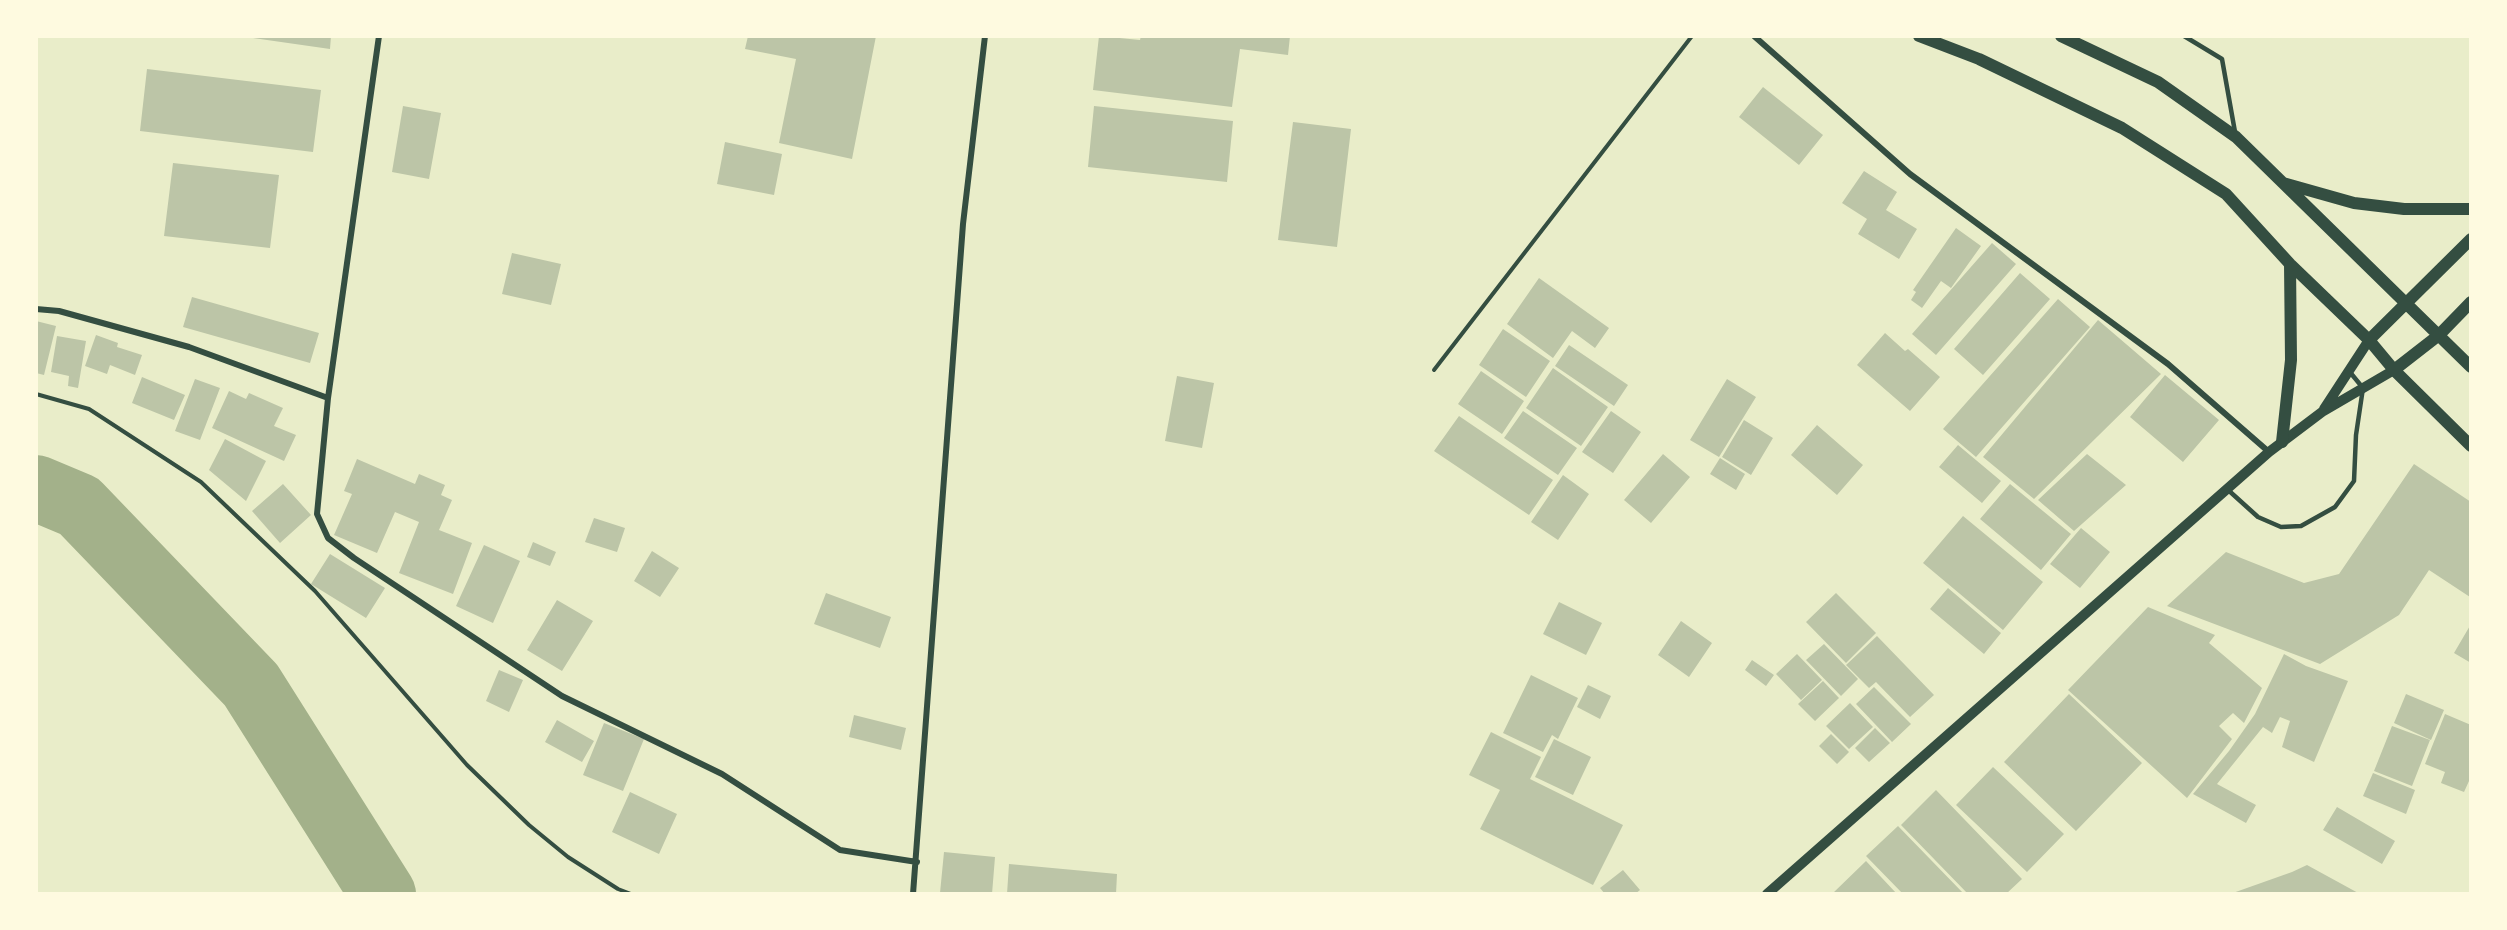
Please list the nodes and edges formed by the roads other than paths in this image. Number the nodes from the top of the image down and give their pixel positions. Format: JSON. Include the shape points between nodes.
{"nodes":[{"id":1,"x":380,"y":36,"type":"edge"},
{"id":2,"x":985,"y":36,"type":"edge"},
{"id":3,"x":1754,"y":36,"type":"edge"},
{"id":4,"x":1919,"y":36,"type":"edge"},
{"id":5,"x":2061,"y":36,"type":"edge"},
{"id":6,"x":2184,"y":36,"type":"edge"},
{"id":7,"x":2236,"y":137,"type":"junction"},
{"id":8,"x":2282,"y":183,"type":"junction"},
{"id":9,"x":2471,"y":209,"type":"edge"},
{"id":10,"x":2471,"y":240,"type":"edge"},
{"id":11,"x":2290,"y":264,"type":"junction"},
{"id":12,"x":2471,"y":302,"type":"edge"},
{"id":13,"x":2408,"y":303,"type":"junction"},
{"id":14,"x":36,"y":309,"type":"edge"},
{"id":15,"x":2439,"y":335,"type":"junction"},
{"id":16,"x":2369,"y":340,"type":"junction"},
{"id":17,"x":2471,"y":367,"type":"edge"},
{"id":18,"x":2394,"y":370,"type":"junction"},
{"id":19,"x":2349,"y":371,"type":"junction"},
{"id":20,"x":2363,"y":388,"type":"junction"},
{"id":21,"x":328,"y":398,"type":"junction"},
{"id":22,"x":2322,"y":412,"type":"junction"},
{"id":23,"x":2282,"y":442,"type":"junction"},
{"id":24,"x":2471,"y":446,"type":"edge"},
{"id":25,"x":2269,"y":452,"type":"junction"},
{"id":26,"x":2227,"y":489,"type":"junction"},
{"id":27,"x":917,"y":862,"type":"junction"},
{"id":28,"x":913,"y":894,"type":"edge"},
{"id":29,"x":1767,"y":894,"type":"edge"}],
"edges":[{"from":1,"to":21,"type":"street"},
{"from":2,"to":27,"type":"street","via":[[963,224]]},
{"from":3,"to":25,"type":"street","via":[[1910,174],[2168,364]]},
{"from":4,"to":11,"type":"main road","via":[[1980,59],[2122,128],[2226,194]]},
{"from":5,"to":7,"type":"main road","via":[[2158,82]]},
{"from":6,"to":7,"type":"lane","via":[[2222,60]]},
{"from":7,"to":8,"type":"main road"},
{"from":8,"to":9,"type":"main road","via":[[2354,203],[2404,209]]},
{"from":8,"to":13,"type":"main road"},
{"from":10,"to":13,"type":"main road"},
{"from":11,"to":16,"type":"main road"},
{"from":11,"to":23,"type":"main road","via":[[2291,360]]},
{"from":12,"to":15,"type":"main road"},
{"from":13,"to":15,"type":"main road"},
{"from":13,"to":16,"type":"main road"},
{"from":14,"to":21,"type":"street","via":[[59,311],[189,347]]},
{"from":15,"to":17,"type":"main road"},
{"from":15,"to":18,"type":"main road"},
{"from":16,"to":18,"type":"main road"},
{"from":16,"to":19,"type":"street"},
{"from":18,"to":20,"type":"street"},
{"from":18,"to":24,"type":"main road"},
{"from":19,"to":20,"type":"lane"},
{"from":19,"to":22,"type":"street"},
{"from":20,"to":22,"type":"street"},
{"from":20,"to":26,"type":"lane","via":[[2354,481],[2335,507],[2301,526],[2281,527],[2258,517]]},
{"from":21,"to":27,"type":"street","via":[[317,514],[328,538],[562,696],[722,774],[840,850]]},
{"from":22,"to":23,"type":"street"},
{"from":23,"to":25,"type":"street"},
{"from":25,"to":26,"type":"street"},
{"from":26,"to":29,"type":"street"},
{"from":27,"to":28,"type":"street"}]}
